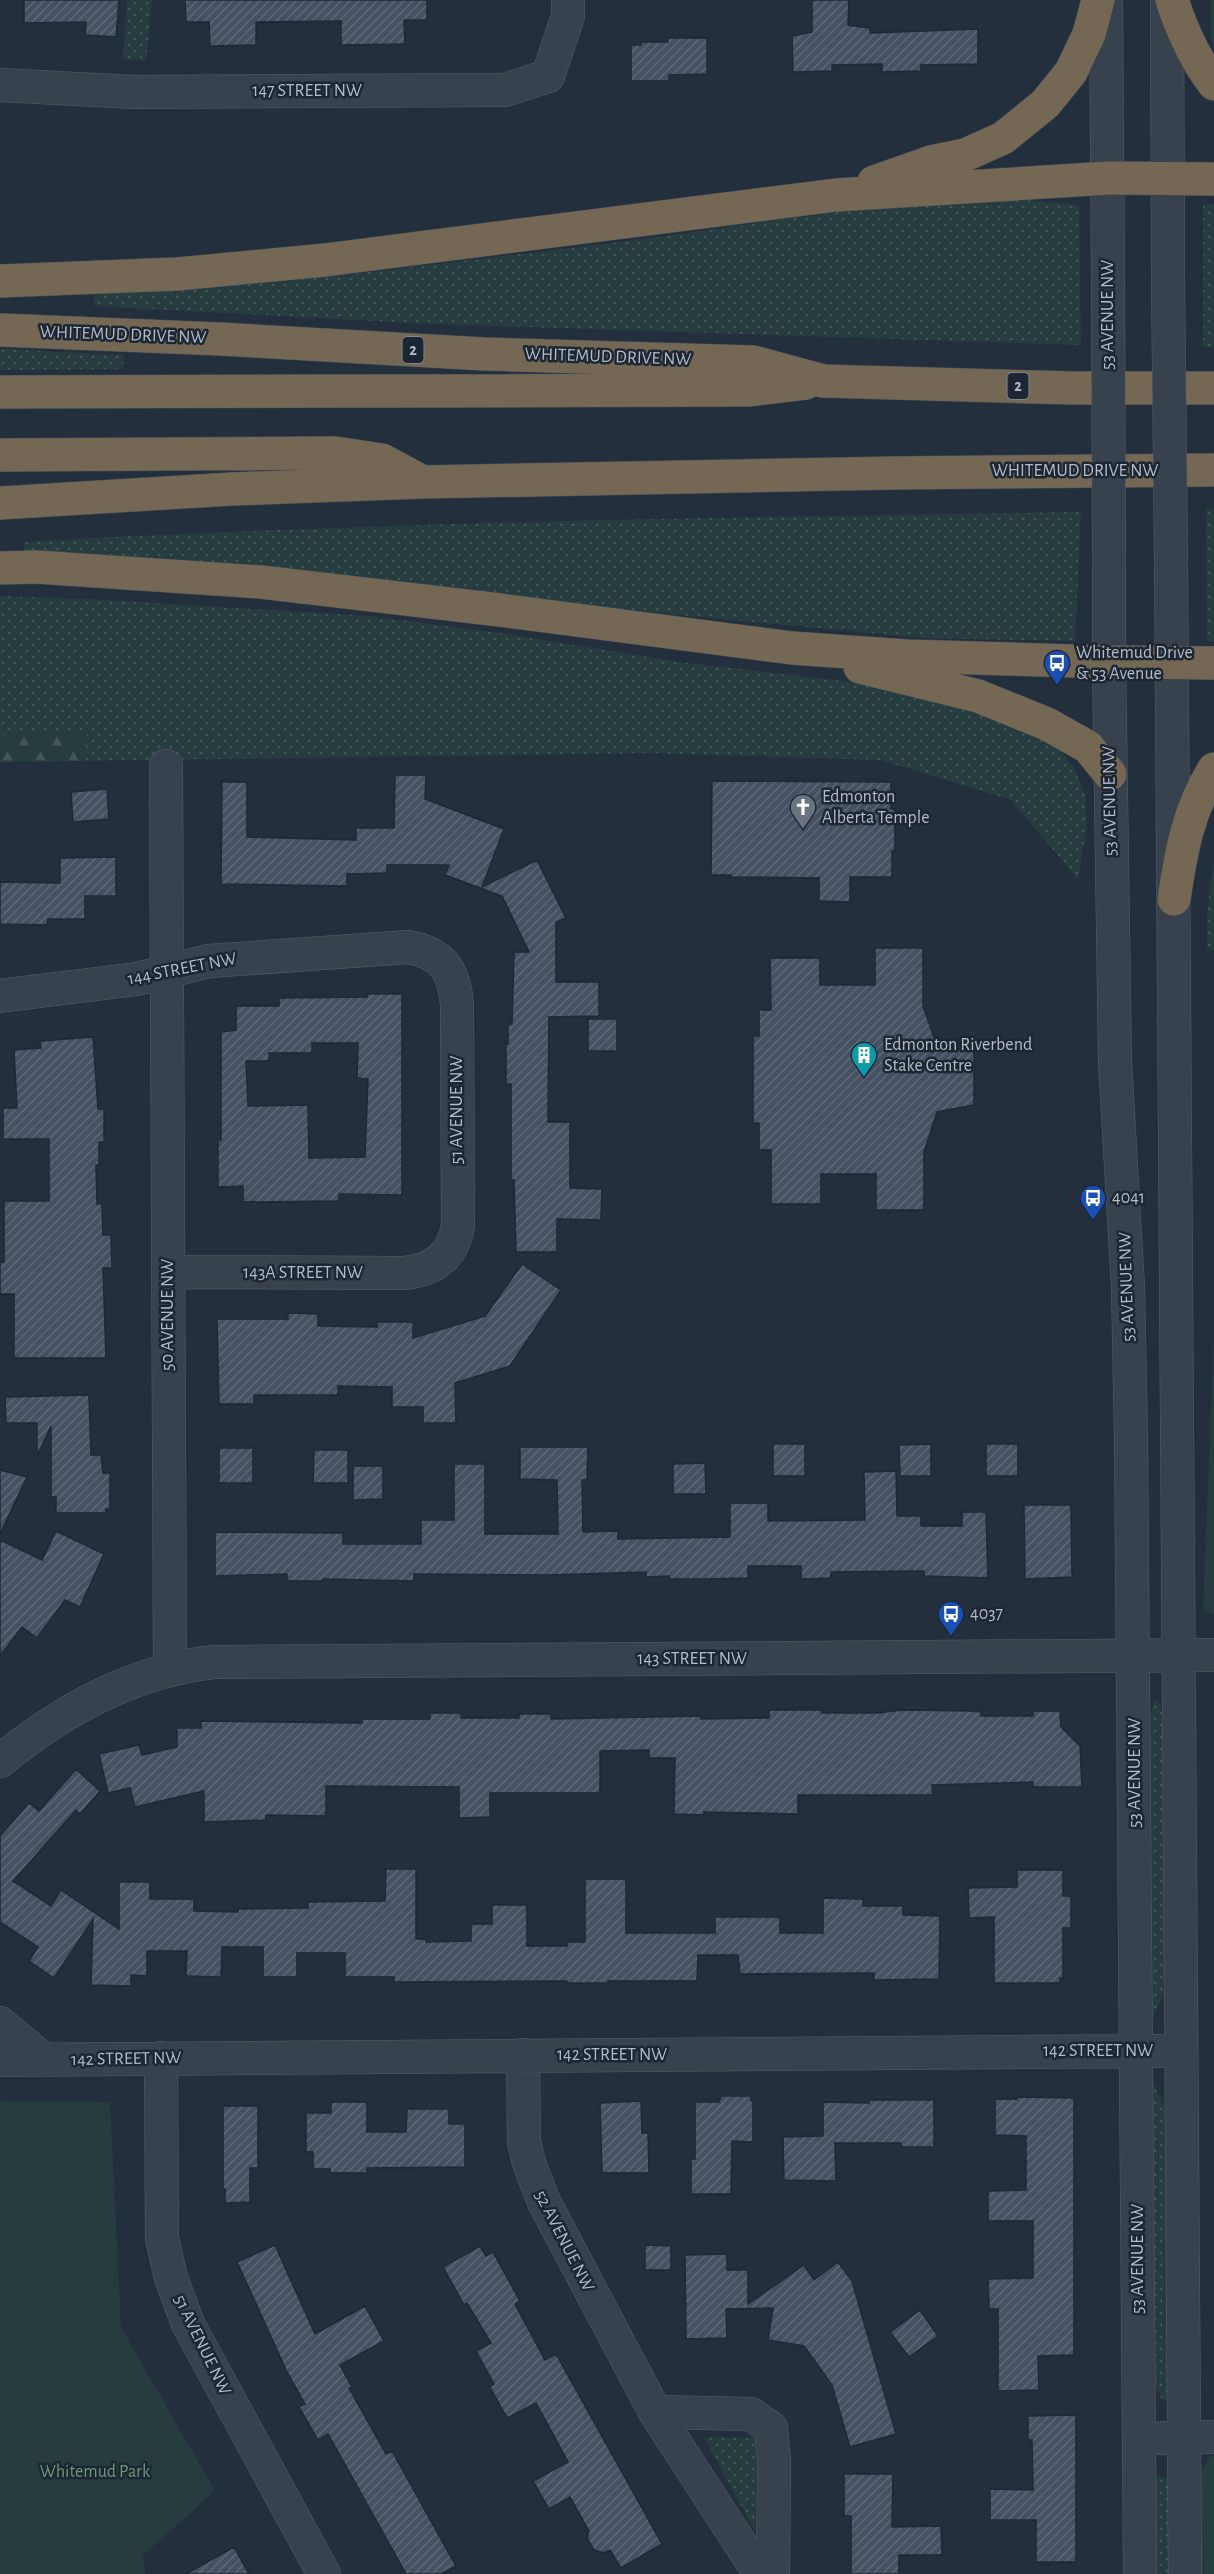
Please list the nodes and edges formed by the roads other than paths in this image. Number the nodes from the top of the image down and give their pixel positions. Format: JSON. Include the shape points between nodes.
{"nodes":[{"id":1,"x":1098,"y":0,"type":"edge"},
{"id":2,"x":1106,"y":0,"type":"edge"},
{"id":3,"x":1167,"y":0,"type":"edge"},
{"id":4,"x":1172,"y":0,"type":"edge"},
{"id":5,"x":568,"y":8,"type":"edge"},
{"id":6,"x":1214,"y":84,"type":"edge"},
{"id":7,"x":0,"y":85,"type":"edge"},
{"id":8,"x":1108,"y":178,"type":"junction"},
{"id":9,"x":1167,"y":178,"type":"junction"},
{"id":10,"x":1214,"y":178,"type":"edge"},
{"id":11,"x":836,"y":195,"type":"junction"},
{"id":12,"x":0,"y":281,"type":"edge"},
{"id":13,"x":0,"y":330,"type":"edge"},
{"id":14,"x":823,"y":381,"type":"junction"},
{"id":15,"x":1214,"y":388,"type":"edge"},
{"id":16,"x":0,"y":393,"type":"edge"},
{"id":17,"x":0,"y":455,"type":"edge"},
{"id":18,"x":1214,"y":470,"type":"edge"},
{"id":19,"x":423,"y":482,"type":"junction"},
{"id":20,"x":0,"y":502,"type":"edge"},
{"id":21,"x":0,"y":567,"type":"edge"},
{"id":22,"x":792,"y":648,"type":"junction"},
{"id":23,"x":1108,"y":662,"type":"junction"},
{"id":24,"x":1171,"y":663,"type":"junction"},
{"id":25,"x":1214,"y":663,"type":"edge"},
{"id":26,"x":166,"y":766,"type":"dead end"},
{"id":27,"x":1214,"y":770,"type":"edge"},
{"id":28,"x":1110,"y":774,"type":"junction"},
{"id":29,"x":1174,"y":899,"type":"junction"},
{"id":30,"x":436,"y":956,"type":"joint"},
{"id":31,"x":165,"y":971,"type":"junction"},
{"id":32,"x":0,"y":996,"type":"edge"},
{"id":33,"x":437,"y":1264,"type":"joint"},
{"id":34,"x":168,"y":1272,"type":"junction"},
{"id":35,"x":1214,"y":1655,"type":"edge"},
{"id":36,"x":1134,"y":1656,"type":"junction"},
{"id":37,"x":1180,"y":1656,"type":"junction"},
{"id":38,"x":170,"y":1670,"type":"junction"},
{"id":39,"x":0,"y":1761,"type":"edge"},
{"id":40,"x":0,"y":2023,"type":"edge"},
{"id":41,"x":1137,"y":2051,"type":"junction"},
{"id":42,"x":1181,"y":2051,"type":"junction"},
{"id":43,"x":523,"y":2055,"type":"junction"},
{"id":44,"x":161,"y":2058,"type":"junction"},
{"id":45,"x":43,"y":2059,"type":"junction"},
{"id":46,"x":0,"y":2060,"type":"edge"},
{"id":47,"x":655,"y":2412,"type":"junction"},
{"id":48,"x":1199,"y":2438,"type":"edge"},
{"id":49,"x":1138,"y":2439,"type":"junction"},
{"id":50,"x":324,"y":2574,"type":"edge"},
{"id":51,"x":760,"y":2574,"type":"edge"},
{"id":52,"x":774,"y":2574,"type":"edge"},
{"id":53,"x":1140,"y":2574,"type":"edge"},
{"id":54,"x":1185,"y":2574,"type":"edge"}],
"edges":[{"from":1,"to":11,"type":"highway","via":[[1089,34],[1071,72],[1045,104],[1003,138],[965,155],[931,162]]},
{"from":2,"to":8,"type":"street","name":"53 AVENUE NW"},
{"from":3,"to":9,"type":"street"},
{"from":4,"to":6,"type":"highway","via":[[1182,32]]},
{"from":5,"to":7,"type":"street","name":"147 STREET NW","via":[[548,76],[504,90],[134,92]]},
{"from":8,"to":9,"type":"highway"},
{"from":8,"to":11,"type":"highway"},
{"from":8,"to":23,"type":"street","name":"53 AVENUE NW","bridge":true},
{"from":9,"to":10,"type":"highway"},
{"from":9,"to":24,"type":"street","bridge":true},
{"from":11,"to":12,"type":"highway","via":[[325,260],[177,274]]},
{"from":13,"to":14,"type":"highway","name":"WHITEMUD DRIVE NW","number":"2","via":[[484,354],[753,362]]},
{"from":14,"to":15,"type":"highway","name":"WHITEMUD DRIVE NW","number":"2"},
{"from":14,"to":16,"type":"highway","via":[[749,390]]},
{"from":17,"to":19,"type":"highway","via":[[335,453],[382,460]]},
{"from":18,"to":19,"type":"highway","name":"WHITEMUD DRIVE NW"},
{"from":19,"to":20,"type":"highway","name":"WHITEMUD DRIVE NW"},
{"from":21,"to":22,"type":"highway","via":[[261,582]]},
{"from":22,"to":23,"type":"highway"},
{"from":22,"to":28,"type":"highway","via":[[978,696],[1078,739]]},
{"from":23,"to":24,"type":"highway"},
{"from":23,"to":28,"type":"street","name":"53 AVENUE NW"},
{"from":24,"to":25,"type":"highway"},
{"from":24,"to":29,"type":"street"},
{"from":26,"to":31,"type":"street","name":"50 AVENUE NW"},
{"from":27,"to":29,"type":"highway","via":[[1191,815]]},
{"from":28,"to":36,"type":"street","name":"53 AVENUE NW","via":[[1115,1062],[1128,1287]]},
{"from":29,"to":37,"type":"street"},
{"from":30,"to":31,"type":"street","name":"144 STREET NW","via":[[421,949],[397,948],[223,959]]},
{"from":30,"to":33,"type":"street","name":"51 AVENUE NW","via":[[445,965],[456,990],[458,1202],[456,1237]]},
{"from":31,"to":32,"type":"street","name":"144 STREET NW","via":[[137,979]]},
{"from":31,"to":34,"type":"street","name":"50 AVENUE NW"},
{"from":33,"to":34,"type":"street","name":"143A STREET NW","via":[[404,1273]]},
{"from":34,"to":38,"type":"street","name":"50 AVENUE NW"},
{"from":35,"to":37,"type":"street","name":"143 STREET NW"},
{"from":36,"to":37,"type":"street","name":"143 STREET NW"},
{"from":36,"to":38,"type":"street","name":"143 STREET NW","via":[[237,1661],[192,1664]]},
{"from":36,"to":41,"type":"street","name":"53 AVENUE NW"},
{"from":37,"to":42,"type":"street"},
{"from":38,"to":39,"type":"street","via":[[82,1705],[51,1722]]},
{"from":40,"to":45,"type":"street"},
{"from":41,"to":42,"type":"street","name":"142 STREET NW"},
{"from":41,"to":43,"type":"street","name":"142 STREET NW"},
{"from":41,"to":49,"type":"street","name":"53 AVENUE NW"},
{"from":42,"to":48,"type":"street"},
{"from":43,"to":44,"type":"street","name":"142 STREET NW"},
{"from":43,"to":47,"type":"street","name":"52 AVENUE NW","via":[[524,2142],[536,2185]]},
{"from":44,"to":45,"type":"street","name":"142 STREET NW"},
{"from":44,"to":50,"type":"street","name":"51 AVENUE NW","via":[[162,2238],[178,2302]]},
{"from":45,"to":46,"type":"street","name":"142 STREET NW"},
{"from":47,"to":51,"type":"street","name":"52 AVENUE NW"},
{"from":47,"to":52,"type":"street","via":[[751,2414],[771,2428]]},
{"from":48,"to":49,"type":"street"},
{"from":48,"to":54,"type":"street"},
{"from":49,"to":53,"type":"street","name":"53 AVENUE NW"}]}
